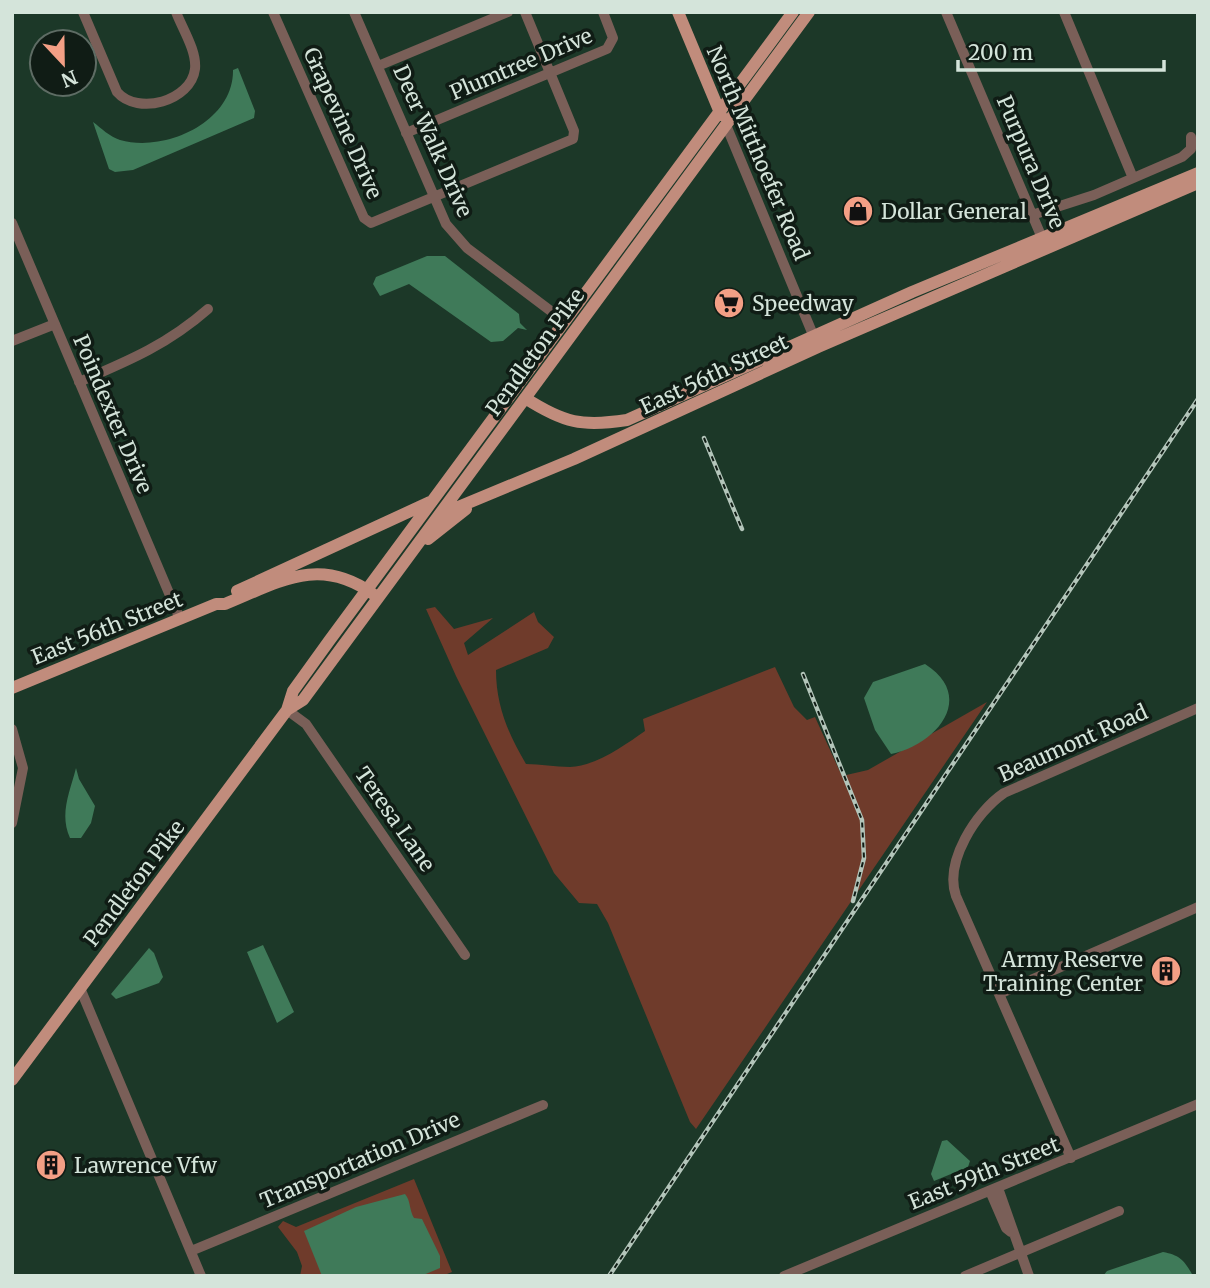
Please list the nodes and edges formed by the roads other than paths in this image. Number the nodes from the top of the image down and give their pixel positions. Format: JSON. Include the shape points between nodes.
{"nodes":[{"id":1,"x":83,"y":12,"type":"edge"},
{"id":2,"x":176,"y":12,"type":"edge"},
{"id":3,"x":273,"y":12,"type":"edge"},
{"id":4,"x":354,"y":12,"type":"edge"},
{"id":5,"x":508,"y":12,"type":"edge"},
{"id":6,"x":525,"y":12,"type":"edge"},
{"id":7,"x":603,"y":12,"type":"edge"},
{"id":8,"x":678,"y":12,"type":"edge"},
{"id":9,"x":793,"y":12,"type":"edge"},
{"id":10,"x":809,"y":12,"type":"edge"},
{"id":11,"x":946,"y":12,"type":"edge"},
{"id":12,"x":1064,"y":12,"type":"edge"},
{"id":13,"x":378,"y":66,"type":"junction"},
{"id":14,"x":550,"y":72,"type":"junction"},
{"id":15,"x":720,"y":111,"type":"junction"},
{"id":16,"x":726,"y":125,"type":"junction"},
{"id":17,"x":406,"y":133,"type":"junction"},
{"id":18,"x":1191,"y":137,"type":"dead end"},
{"id":19,"x":1198,"y":173,"type":"edge"},
{"id":20,"x":1133,"y":178,"type":"junction"},
{"id":21,"x":1198,"y":183,"type":"edge"},
{"id":22,"x":433,"y":199,"type":"junction"},
{"id":23,"x":1032,"y":215,"type":"junction"},
{"id":24,"x":12,"y":223,"type":"edge"},
{"id":25,"x":1041,"y":236,"type":"junction"},
{"id":26,"x":1047,"y":249,"type":"junction"},
{"id":27,"x":208,"y":309,"type":"dead end"},
{"id":28,"x":564,"y":321,"type":"junction"},
{"id":29,"x":55,"y":324,"type":"junction"},
{"id":30,"x":12,"y":341,"type":"edge"},
{"id":31,"x":816,"y":341,"type":"junction"},
{"id":32,"x":79,"y":382,"type":"junction"},
{"id":33,"x":525,"y":398,"type":"junction"},
{"id":34,"x":486,"y":497,"type":"junction"},
{"id":35,"x":433,"y":500,"type":"junction"},
{"id":36,"x":439,"y":515,"type":"junction"},
{"id":37,"x":403,"y":564,"type":"junction"},
{"id":38,"x":367,"y":589,"type":"junction"},
{"id":39,"x":378,"y":597,"type":"junction"},
{"id":40,"x":216,"y":604,"type":"junction"},
{"id":41,"x":180,"y":619,"type":"junction"},
{"id":42,"x":12,"y":688,"type":"edge"},
{"id":43,"x":1198,"y":708,"type":"edge"},
{"id":44,"x":287,"y":710,"type":"junction"},
{"id":45,"x":12,"y":729,"type":"edge"},
{"id":46,"x":12,"y":823,"type":"edge"},
{"id":47,"x":1198,"y":907,"type":"edge"},
{"id":48,"x":465,"y":955,"type":"dead end"},
{"id":49,"x":80,"y":988,"type":"junction"},
{"id":50,"x":999,"y":994,"type":"junction"},
{"id":51,"x":12,"y":1080,"type":"edge"},
{"id":52,"x":1198,"y":1104,"type":"edge"},
{"id":53,"x":544,"y":1105,"type":"dead end"},
{"id":54,"x":1070,"y":1158,"type":"junction"},
{"id":55,"x":994,"y":1189,"type":"junction"},
{"id":56,"x":1119,"y":1211,"type":"dead end"},
{"id":57,"x":191,"y":1251,"type":"junction"},
{"id":58,"x":1019,"y":1252,"type":"junction"},
{"id":59,"x":201,"y":1276,"type":"edge"},
{"id":60,"x":784,"y":1276,"type":"edge"},
{"id":61,"x":965,"y":1276,"type":"edge"},
{"id":62,"x":1029,"y":1276,"type":"edge"}],
"edges":[{"from":1,"to":2,"type":"street","via":[[121,97],[142,106],[176,94],[191,81],[195,62]]},
{"from":3,"to":22,"type":"street","name":"Grapevine Drive","via":[[365,219],[374,223]]},
{"from":4,"to":13,"type":"street","name":"Deer Walk Drive"},
{"from":5,"to":13,"type":"street"},
{"from":6,"to":14,"type":"street"},
{"from":7,"to":14,"type":"street","name":"Plumtree Drive","via":[[613,37],[611,45]]},
{"from":8,"to":15,"type":"main road","name":"North Mitthoefer Road"},
{"from":9,"to":15,"type":"main road","name":"Pendleton Pike"},
{"from":10,"to":16,"type":"main road","name":"Pendleton Pike"},
{"from":11,"to":23,"type":"street","name":"Purpura Drive"},
{"from":12,"to":20,"type":"street"},
{"from":13,"to":17,"type":"street","name":"Deer Walk Drive"},
{"from":14,"to":17,"type":"street","name":"Plumtree Drive"},
{"from":14,"to":22,"type":"street","name":"Grapevine Drive","via":[[575,136],[571,141]]},
{"from":15,"to":16,"type":"main road","name":"North Mitthoefer Road"},
{"from":15,"to":28,"type":"main road","name":"Pendleton Pike"},
{"from":16,"to":31,"type":"street","name":"North Mitthoefer Road"},
{"from":16,"to":33,"type":"main road","name":"Pendleton Pike"},
{"from":17,"to":22,"type":"street","name":"Deer Walk Drive"},
{"from":18,"to":20,"type":"street","via":[[1191,149],[1182,157]]},
{"from":19,"to":25,"type":"main road","name":"East 56th Street"},
{"from":20,"to":23,"type":"street"},
{"from":21,"to":26,"type":"main road","name":"East 56th Street"},
{"from":22,"to":28,"type":"street","name":"Deer Walk Drive","via":[[446,224],[467,248]]},
{"from":23,"to":25,"type":"street","name":"Purpura Drive"},
{"from":24,"to":29,"type":"street","name":"Poindexter Drive"},
{"from":25,"to":26,"type":"street","name":"Purpura Drive"},
{"from":25,"to":31,"type":"main road","name":"East 56th Street"},
{"from":26,"to":31,"type":"main road","name":"East 56th Street"},
{"from":27,"to":32,"type":"street","via":[[155,349]]},
{"from":28,"to":35,"type":"main road","name":"Pendleton Pike"},
{"from":29,"to":30,"type":"street"},
{"from":29,"to":32,"type":"street","name":"Poindexter Drive"},
{"from":31,"to":33,"type":"main road","name":"East 56th Street","via":[[627,421],[592,425],[564,420]]},
{"from":31,"to":34,"type":"main road","name":"East 56th Street"},
{"from":32,"to":41,"type":"street","name":"Poindexter Drive"},
{"from":33,"to":36,"type":"main road","name":"Pendleton Pike"},
{"from":34,"to":36,"type":"main road","name":"East 56th Street"},
{"from":34,"to":37,"type":"main road","via":[[440,528]]},
{"from":35,"to":38,"type":"main road","name":"Pendleton Pike"},
{"from":35,"to":40,"type":"main road","name":"East 56th Street","via":[[268,575]]},
{"from":36,"to":37,"type":"main road","name":"Pendleton Pike"},
{"from":37,"to":39,"type":"main road","name":"Pendleton Pike"},
{"from":38,"to":39,"type":"main road","name":"East 56th Street"},
{"from":38,"to":40,"type":"main road","name":"East 56th Street","via":[[337,575],[302,574]]},
{"from":38,"to":44,"type":"main road","name":"Pendleton Pike","via":[[293,691]]},
{"from":39,"to":44,"type":"main road","name":"Pendleton Pike","via":[[303,699]]},
{"from":40,"to":41,"type":"main road","name":"East 56th Street"},
{"from":41,"to":42,"type":"main road","name":"East 56th Street"},
{"from":43,"to":50,"type":"street","name":"Beaumont Road","via":[[996,799],[955,859],[952,881]]},
{"from":44,"to":48,"type":"street","name":"Teresa Lane","via":[[306,724]]},
{"from":44,"to":49,"type":"main road","name":"Pendleton Pike"},
{"from":45,"to":46,"type":"street","via":[[23,768]]},
{"from":47,"to":50,"type":"street"},
{"from":49,"to":51,"type":"main road","name":"Pendleton Pike"},
{"from":49,"to":57,"type":"street"},
{"from":50,"to":54,"type":"street","name":"Beaumont Road"},
{"from":52,"to":54,"type":"street","name":"East 59th Street"},
{"from":53,"to":57,"type":"street","name":"Transportation Drive"},
{"from":54,"to":55,"type":"street","name":"East 59th Street"},
{"from":55,"to":58,"type":"street","via":[[1013,1225]]},
{"from":55,"to":60,"type":"street","name":"East 59th Street"},
{"from":56,"to":58,"type":"street"},
{"from":57,"to":59,"type":"street"},
{"from":58,"to":61,"type":"street"},
{"from":58,"to":62,"type":"street"}]}
